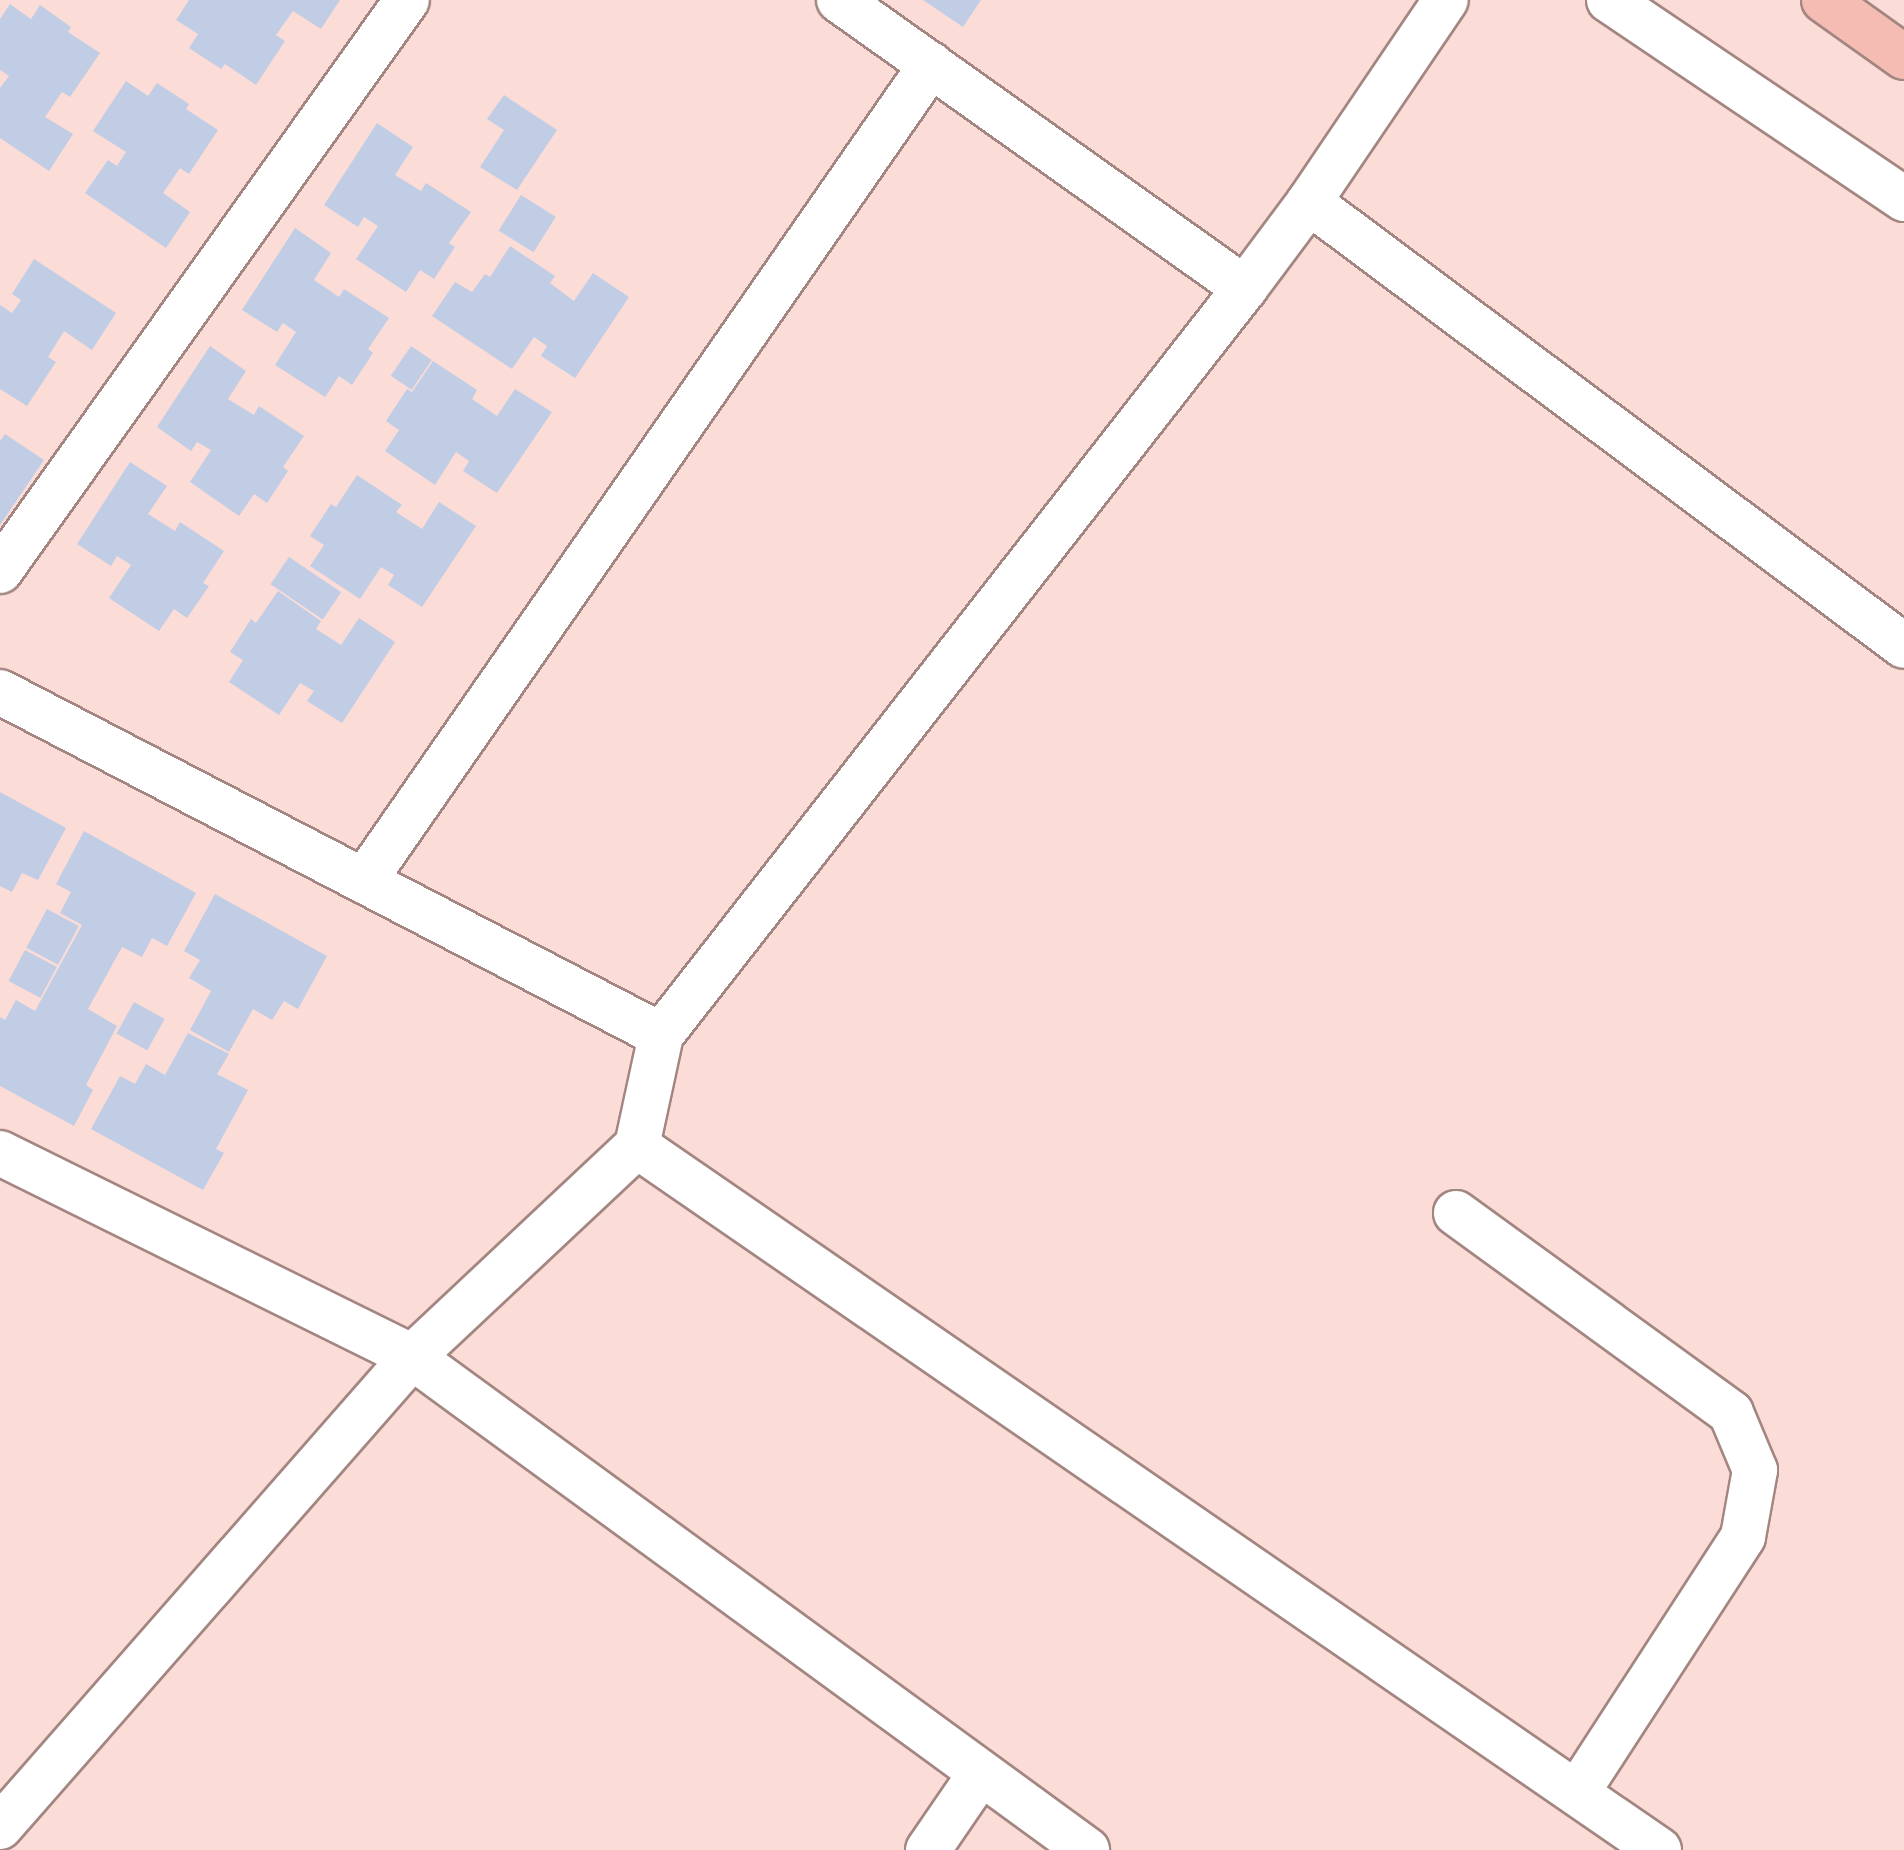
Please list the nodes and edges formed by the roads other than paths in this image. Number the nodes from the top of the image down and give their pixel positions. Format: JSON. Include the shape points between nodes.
{"nodes":[{"id":1,"x":407,"y":0,"type":"edge"},
{"id":2,"x":839,"y":0,"type":"edge"},
{"id":3,"x":1446,"y":0,"type":"edge"},
{"id":4,"x":1609,"y":0,"type":"edge"},
{"id":5,"x":1824,"y":0,"type":"edge"},
{"id":6,"x":1904,"y":57,"type":"edge"},
{"id":7,"x":931,"y":65,"type":"junction"},
{"id":8,"x":1904,"y":199,"type":"edge"},
{"id":9,"x":1309,"y":202,"type":"junction"},
{"id":10,"x":1245,"y":288,"type":"junction"},
{"id":11,"x":0,"y":571,"type":"edge"},
{"id":12,"x":1904,"y":646,"type":"edge"},
{"id":13,"x":0,"y":692,"type":"edge"},
{"id":14,"x":364,"y":881,"type":"junction"},
{"id":15,"x":661,"y":1035,"type":"junction"},
{"id":16,"x":637,"y":1146,"type":"junction"},
{"id":17,"x":0,"y":1153,"type":"edge"},
{"id":18,"x":1456,"y":1213,"type":"dead end"},
{"id":19,"x":412,"y":1357,"type":"junction"},
{"id":20,"x":980,"y":1774,"type":"junction"},
{"id":21,"x":1577,"y":1793,"type":"junction"},
{"id":22,"x":0,"y":1827,"type":"edge"},
{"id":23,"x":928,"y":1850,"type":"edge"},
{"id":24,"x":1087,"y":1850,"type":"edge"},
{"id":25,"x":1659,"y":1850,"type":"edge"}],
"edges":[{"from":1,"to":11,"type":"street"},
{"from":2,"to":7,"type":"street"},
{"from":3,"to":9,"type":"street"},
{"from":4,"to":8,"type":"street"},
{"from":5,"to":6,"type":"main road"},
{"from":7,"to":10,"type":"street"},
{"from":7,"to":14,"type":"street"},
{"from":9,"to":10,"type":"street"},
{"from":9,"to":12,"type":"street"},
{"from":10,"to":15,"type":"street"},
{"from":13,"to":14,"type":"street"},
{"from":14,"to":15,"type":"street"},
{"from":15,"to":16,"type":"street"},
{"from":16,"to":19,"type":"street"},
{"from":16,"to":21,"type":"street"},
{"from":17,"to":19,"type":"street"},
{"from":18,"to":21,"type":"street","via":[[1731,1413],[1755,1470],[1743,1537]]},
{"from":19,"to":20,"type":"street"},
{"from":19,"to":22,"type":"street"},
{"from":20,"to":23,"type":"street"},
{"from":20,"to":24,"type":"street"},
{"from":21,"to":25,"type":"street"}]}
